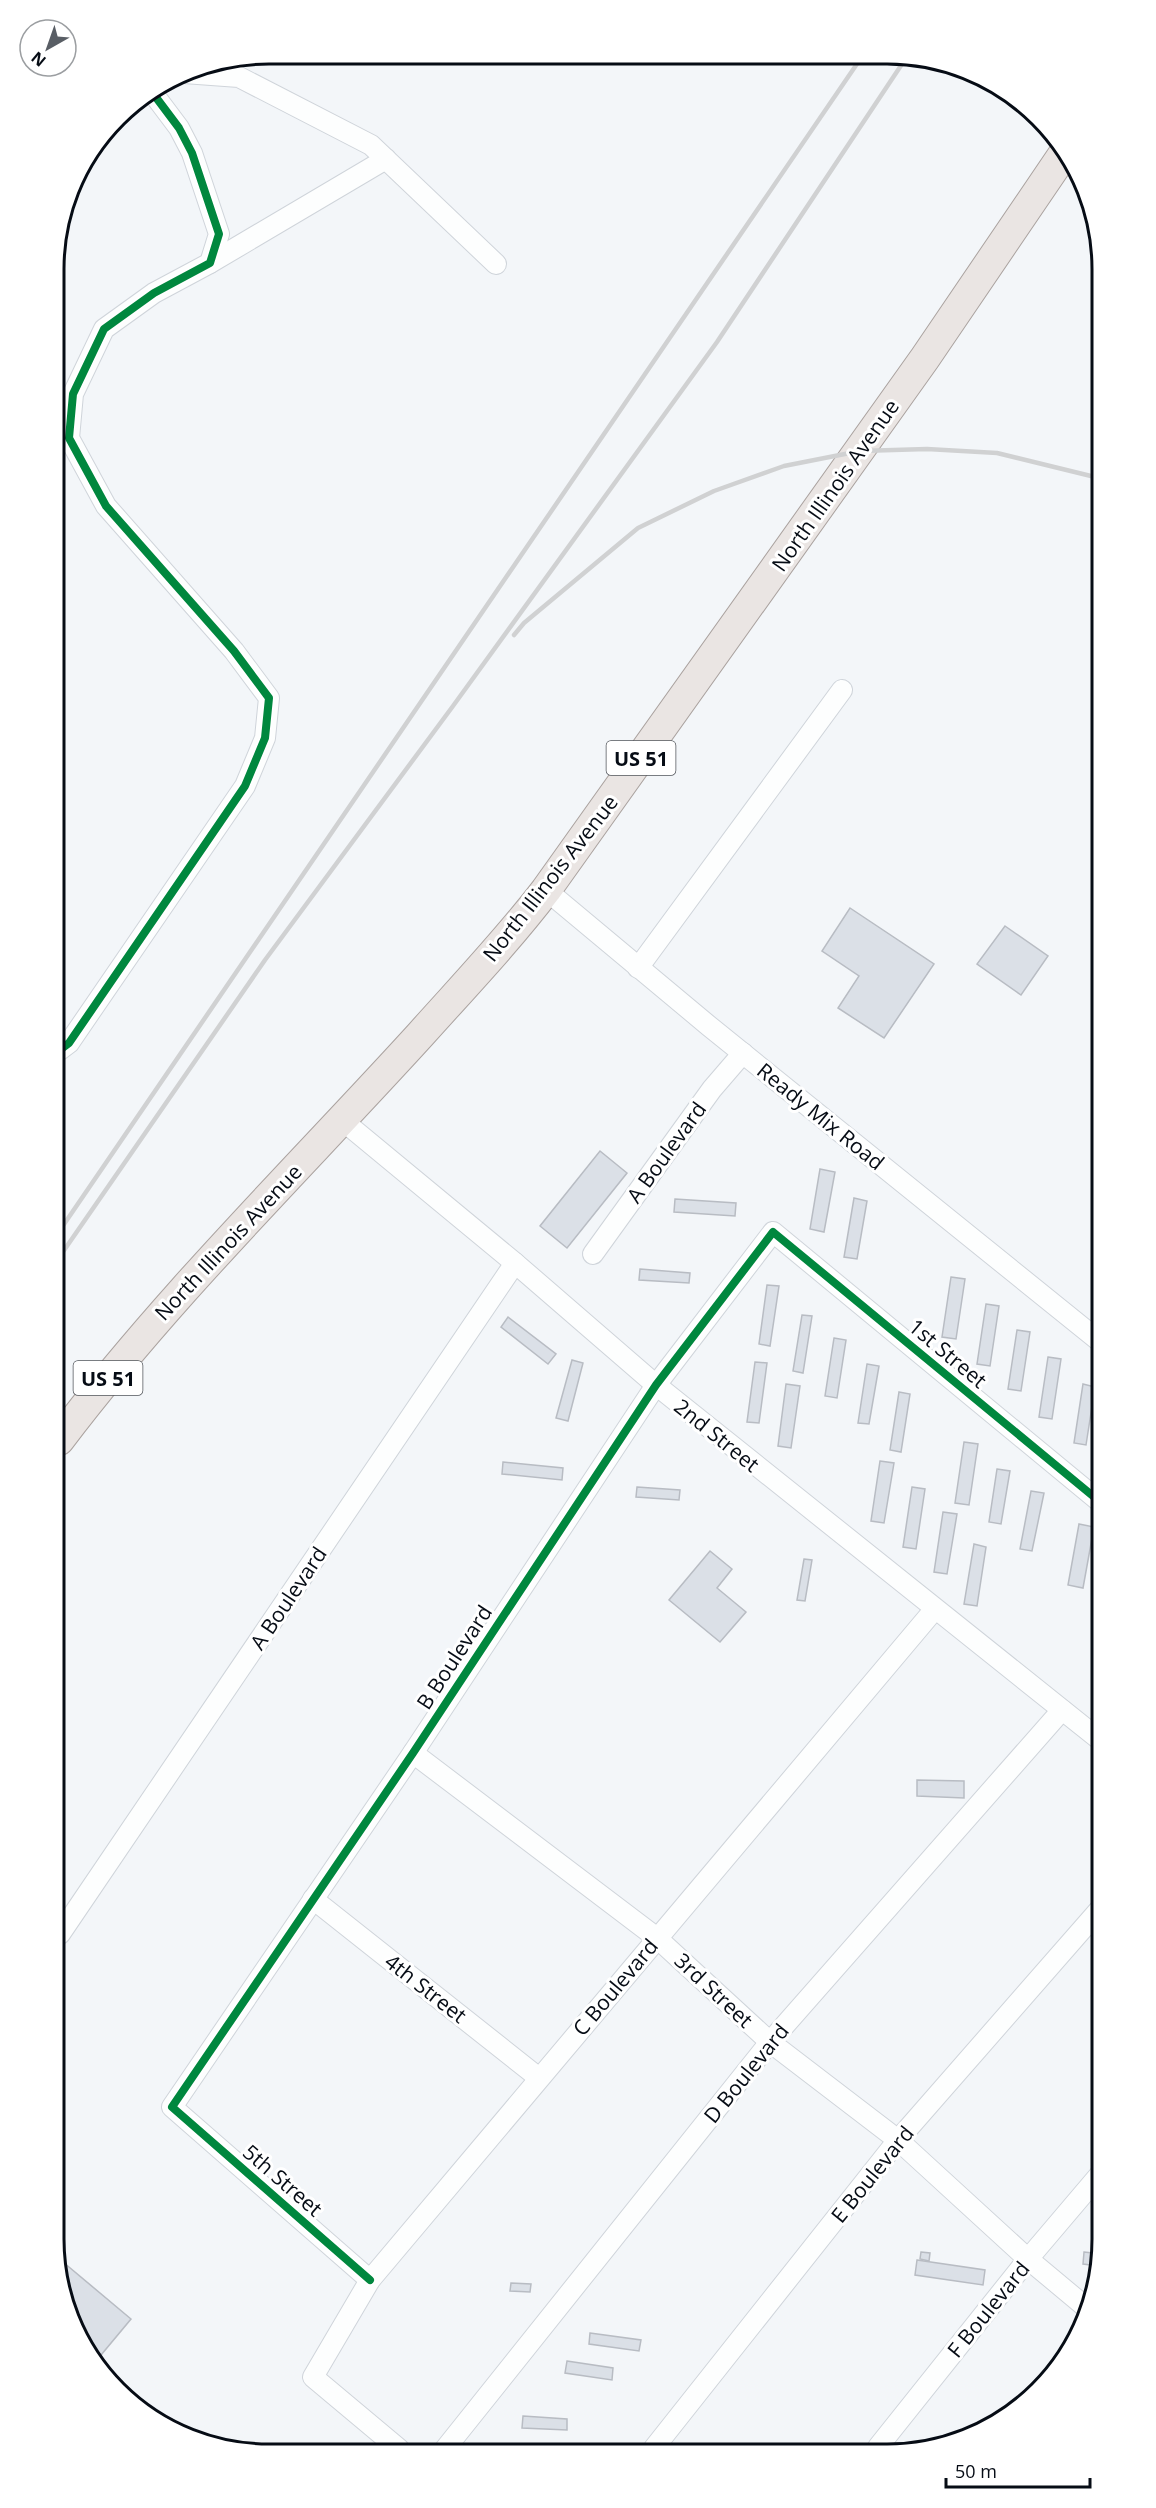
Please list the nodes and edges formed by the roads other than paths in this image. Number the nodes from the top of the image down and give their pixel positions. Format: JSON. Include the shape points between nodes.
{"nodes":[{"id":1,"x":206,"y":75,"type":"edge"},
{"id":2,"x":157,"y":98,"type":"edge"},
{"id":3,"x":386,"y":159,"type":"junction"},
{"id":4,"x":1059,"y":160,"type":"edge"},
{"id":5,"x":210,"y":263,"type":"junction"},
{"id":6,"x":496,"y":264,"type":"dead end"},
{"id":7,"x":842,"y":690,"type":"dead end"},
{"id":8,"x":546,"y":890,"type":"junction"},
{"id":9,"x":638,"y":968,"type":"junction"},
{"id":10,"x":65,"y":1046,"type":"edge"},
{"id":11,"x":743,"y":1053,"type":"junction"},
{"id":12,"x":342,"y":1120,"type":"junction"},
{"id":13,"x":773,"y":1232,"type":"joint"},
{"id":14,"x":593,"y":1254,"type":"dead end"},
{"id":15,"x":515,"y":1263,"type":"junction"},
{"id":16,"x":1091,"y":1335,"type":"edge"},
{"id":17,"x":656,"y":1385,"type":"junction"},
{"id":18,"x":64,"y":1432,"type":"edge"},
{"id":19,"x":1091,"y":1496,"type":"edge"},
{"id":20,"x":934,"y":1610,"type":"junction"},
{"id":21,"x":1062,"y":1710,"type":"junction"},
{"id":22,"x":1091,"y":1733,"type":"edge"},
{"id":23,"x":413,"y":1753,"type":"junction"},
{"id":24,"x":313,"y":1899,"type":"junction"},
{"id":25,"x":1091,"y":1919,"type":"edge"},
{"id":26,"x":64,"y":1928,"type":"edge"},
{"id":27,"x":657,"y":1938,"type":"junction"},
{"id":28,"x":770,"y":2042,"type":"junction"},
{"id":29,"x":539,"y":2078,"type":"junction"},
{"id":30,"x":172,"y":2107,"type":"joint"},
{"id":31,"x":898,"y":2140,"type":"junction"},
{"id":32,"x":1091,"y":2185,"type":"edge"},
{"id":33,"x":1028,"y":2259,"type":"junction"},
{"id":34,"x":370,"y":2280,"type":"junction"},
{"id":35,"x":1081,"y":2303,"type":"edge"},
{"id":36,"x":393,"y":2444,"type":"edge"},
{"id":37,"x":449,"y":2444,"type":"edge"},
{"id":38,"x":657,"y":2444,"type":"edge"},
{"id":39,"x":880,"y":2444,"type":"edge"}],
"edges":[{"from":1,"to":3,"type":"street","via":[[239,77],[371,144]]},
{"from":2,"to":5,"type":"street","via":[[192,153],[219,234]]},
{"from":3,"to":5,"type":"street"},
{"from":3,"to":6,"type":"street"},
{"from":4,"to":8,"type":"main road","name":"North Illinois Avenue","number":"US 51","via":[[926,358]]},
{"from":5,"to":10,"type":"street","via":[[154,293],[104,329],[73,394],[69,438],[106,506],[234,651],[269,698],[265,738],[245,786]]},
{"from":7,"to":9,"type":"street"},
{"from":8,"to":9,"type":"street","name":"Ready Mix Road"},
{"from":8,"to":12,"type":"main road","name":"North Illinois Avenue","number":"US 51","via":[[514,931]]},
{"from":9,"to":11,"type":"street","name":"Ready Mix Road"},
{"from":11,"to":14,"type":"street","name":"A Boulevard","via":[[712,1089]]},
{"from":11,"to":16,"type":"street","name":"Ready Mix Road"},
{"from":12,"to":15,"type":"street","name":"2nd Street"},
{"from":12,"to":18,"type":"main road","name":"North Illinois Avenue","number":"US 51","via":[[143,1334]]},
{"from":13,"to":17,"type":"street","name":"B Boulevard"},
{"from":13,"to":19,"type":"street","name":"1st Street"},
{"from":15,"to":17,"type":"street","name":"2nd Street"},
{"from":15,"to":26,"type":"street","name":"A Boulevard"},
{"from":17,"to":20,"type":"street","name":"2nd Street"},
{"from":17,"to":23,"type":"street","name":"B Boulevard"},
{"from":20,"to":21,"type":"street","name":"2nd Street"},
{"from":20,"to":27,"type":"street","name":"C Boulevard"},
{"from":21,"to":22,"type":"street","name":"2nd Street"},
{"from":21,"to":28,"type":"street","name":"D Boulevard"},
{"from":23,"to":24,"type":"street","name":"B Boulevard"},
{"from":23,"to":27,"type":"street","name":"3rd Street"},
{"from":24,"to":29,"type":"street","name":"4th Street"},
{"from":24,"to":30,"type":"street","name":"B Boulevard"},
{"from":25,"to":31,"type":"street","name":"E Boulevard"},
{"from":27,"to":28,"type":"street","name":"3rd Street"},
{"from":27,"to":29,"type":"street","name":"C Boulevard"},
{"from":28,"to":31,"type":"street","name":"3rd Street"},
{"from":28,"to":37,"type":"street","name":"D Boulevard"},
{"from":29,"to":34,"type":"street","name":"C Boulevard"},
{"from":30,"to":34,"type":"street","name":"5th Street"},
{"from":31,"to":33,"type":"street","name":"3rd Street"},
{"from":31,"to":38,"type":"street","name":"E Boulevard"},
{"from":32,"to":33,"type":"street","name":"F Boulevard"},
{"from":33,"to":35,"type":"street","name":"3rd Street"},
{"from":33,"to":39,"type":"street","name":"F Boulevard"},
{"from":34,"to":36,"type":"street","name":"C Boulevard","via":[[313,2377]]}]}
